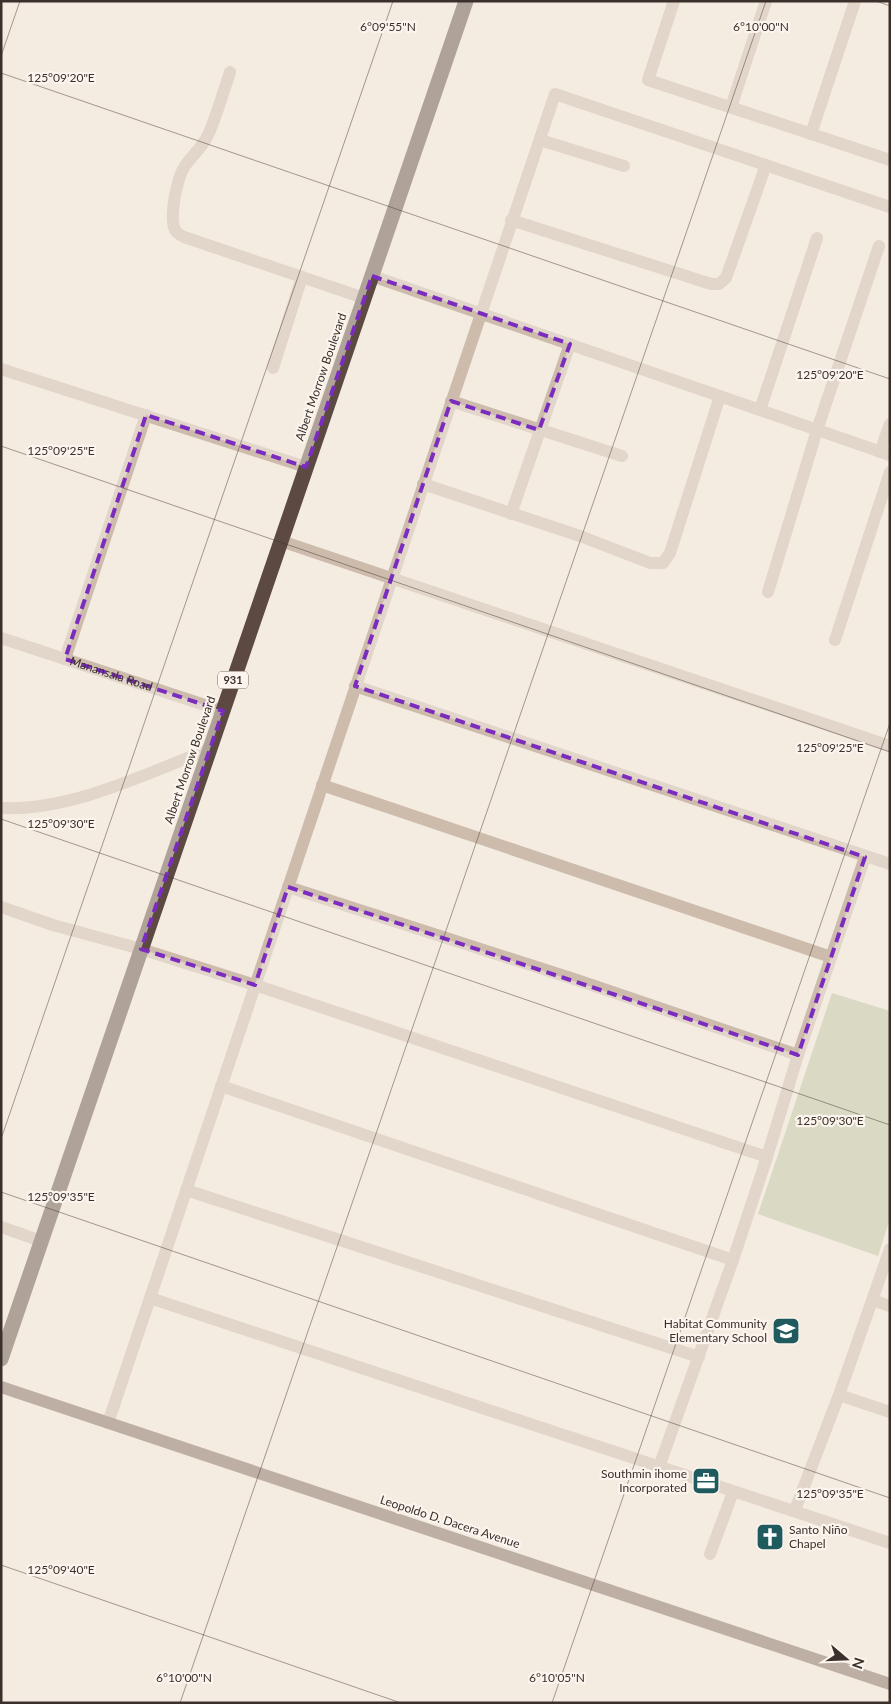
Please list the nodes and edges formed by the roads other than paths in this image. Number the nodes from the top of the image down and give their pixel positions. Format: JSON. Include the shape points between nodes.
{"nodes":[{"id":1,"x":466,"y":1,"type":"edge"},
{"id":2,"x":674,"y":1,"type":"edge"},
{"id":3,"x":766,"y":1,"type":"edge"},
{"id":4,"x":855,"y":1,"type":"edge"},
{"id":5,"x":230,"y":72,"type":"dead end"},
{"id":6,"x":731,"y":107,"type":"junction"},
{"id":7,"x":811,"y":134,"type":"junction"},
{"id":8,"x":540,"y":140,"type":"junction"},
{"id":9,"x":890,"y":160,"type":"edge"},
{"id":10,"x":766,"y":165,"type":"junction"},
{"id":11,"x":624,"y":166,"type":"dead end"},
{"id":12,"x":890,"y":207,"type":"edge"},
{"id":13,"x":512,"y":220,"type":"junction"},
{"id":14,"x":817,"y":238,"type":"dead end"},
{"id":15,"x":878,"y":246,"type":"dead end"},
{"id":16,"x":372,"y":276,"type":"junction"},
{"id":17,"x":302,"y":277,"type":"junction"},
{"id":18,"x":364,"y":298,"type":"junction"},
{"id":19,"x":481,"y":314,"type":"junction"},
{"id":20,"x":570,"y":344,"type":"junction"},
{"id":21,"x":272,"y":368,"type":"dead end"},
{"id":22,"x":1,"y":369,"type":"edge"},
{"id":23,"x":720,"y":396,"type":"junction"},
{"id":24,"x":451,"y":401,"type":"junction"},
{"id":25,"x":760,"y":410,"type":"junction"},
{"id":26,"x":146,"y":415,"type":"junction"},
{"id":27,"x":890,"y":424,"type":"edge"},
{"id":28,"x":539,"y":430,"type":"junction"},
{"id":29,"x":817,"y":430,"type":"junction"},
{"id":30,"x":885,"y":453,"type":"edge"},
{"id":31,"x":622,"y":456,"type":"dead end"},
{"id":32,"x":306,"y":467,"type":"junction"},
{"id":33,"x":890,"y":472,"type":"edge"},
{"id":34,"x":423,"y":484,"type":"junction"},
{"id":35,"x":511,"y":514,"type":"junction"},
{"id":36,"x":281,"y":541,"type":"junction"},
{"id":37,"x":392,"y":578,"type":"junction"},
{"id":38,"x":768,"y":592,"type":"dead end"},
{"id":39,"x":1,"y":638,"type":"edge"},
{"id":40,"x":835,"y":640,"type":"dead end"},
{"id":41,"x":65,"y":659,"type":"junction"},
{"id":42,"x":355,"y":686,"type":"junction"},
{"id":43,"x":223,"y":711,"type":"junction"},
{"id":44,"x":890,"y":746,"type":"edge"},
{"id":45,"x":210,"y":749,"type":"junction"},
{"id":46,"x":322,"y":785,"type":"junction"},
{"id":47,"x":1,"y":808,"type":"edge"},
{"id":48,"x":865,"y":857,"type":"junction"},
{"id":49,"x":890,"y":864,"type":"edge"},
{"id":50,"x":288,"y":887,"type":"junction"},
{"id":51,"x":1,"y":907,"type":"edge"},
{"id":52,"x":141,"y":949,"type":"junction"},
{"id":53,"x":832,"y":957,"type":"junction"},
{"id":54,"x":255,"y":985,"type":"junction"},
{"id":55,"x":798,"y":1056,"type":"junction"},
{"id":56,"x":221,"y":1086,"type":"junction"},
{"id":57,"x":768,"y":1157,"type":"junction"},
{"id":58,"x":186,"y":1190,"type":"junction"},
{"id":59,"x":1,"y":1227,"type":"edge"},
{"id":60,"x":41,"y":1241,"type":"junction"},
{"id":61,"x":890,"y":1249,"type":"edge"},
{"id":62,"x":733,"y":1260,"type":"junction"},
{"id":63,"x":150,"y":1298,"type":"junction"},
{"id":64,"x":872,"y":1300,"type":"junction"},
{"id":65,"x":890,"y":1306,"type":"edge"},
{"id":66,"x":699,"y":1357,"type":"junction"},
{"id":67,"x":1,"y":1359,"type":"edge"},
{"id":68,"x":1,"y":1387,"type":"edge"},
{"id":69,"x":839,"y":1394,"type":"junction"},
{"id":70,"x":890,"y":1412,"type":"edge"},
{"id":71,"x":108,"y":1423,"type":"junction"},
{"id":72,"x":658,"y":1467,"type":"junction"},
{"id":73,"x":733,"y":1492,"type":"junction"},
{"id":74,"x":795,"y":1510,"type":"junction"},
{"id":75,"x":890,"y":1543,"type":"edge"},
{"id":76,"x":710,"y":1554,"type":"dead end"},
{"id":77,"x":890,"y":1684,"type":"edge"}],
"edges":[{"from":1,"to":16,"type":"highway","name":"Albert Morrow Boulevard","number":"931"},
{"from":2,"to":6,"type":"street","via":[[648,80]]},
{"from":3,"to":6,"type":"street"},
{"from":4,"to":7,"type":"street"},
{"from":5,"to":17,"type":"street","via":[[209,134],[180,174],[173,212],[175,228],[184,237]]},
{"from":6,"to":7,"type":"street"},
{"from":7,"to":9,"type":"street"},
{"from":8,"to":10,"type":"street","via":[[555,94]]},
{"from":8,"to":11,"type":"street"},
{"from":8,"to":13,"type":"street"},
{"from":10,"to":12,"type":"street"},
{"from":10,"to":13,"type":"street","via":[[726,278],[719,284]]},
{"from":13,"to":19,"type":"street"},
{"from":14,"to":25,"type":"street"},
{"from":15,"to":29,"type":"street"},
{"from":16,"to":18,"type":"highway","name":"Albert Morrow Boulevard","number":"931"},
{"from":16,"to":19,"type":"street"},
{"from":17,"to":18,"type":"street"},
{"from":17,"to":21,"type":"street"},
{"from":18,"to":32,"type":"highway","name":"Albert Morrow Boulevard","number":"931"},
{"from":19,"to":20,"type":"street"},
{"from":19,"to":24,"type":"street"},
{"from":20,"to":23,"type":"street"},
{"from":20,"to":28,"type":"street"},
{"from":22,"to":26,"type":"street"},
{"from":23,"to":25,"type":"street"},
{"from":23,"to":35,"type":"street","via":[[670,553],[663,563],[650,563]]},
{"from":24,"to":28,"type":"street"},
{"from":24,"to":34,"type":"street"},
{"from":25,"to":29,"type":"street"},
{"from":26,"to":32,"type":"street"},
{"from":26,"to":41,"type":"street"},
{"from":27,"to":30,"type":"street"},
{"from":28,"to":31,"type":"street"},
{"from":28,"to":35,"type":"street"},
{"from":29,"to":30,"type":"street"},
{"from":29,"to":38,"type":"street"},
{"from":32,"to":36,"type":"highway","name":"Albert Morrow Boulevard","number":"931"},
{"from":33,"to":40,"type":"street"},
{"from":34,"to":35,"type":"street"},
{"from":34,"to":37,"type":"street"},
{"from":36,"to":37,"type":"street"},
{"from":36,"to":43,"type":"highway","name":"Albert Morrow Boulevard","number":"931"},
{"from":37,"to":42,"type":"street"},
{"from":37,"to":44,"type":"street"},
{"from":39,"to":41,"type":"street","name":"Manansala Road"},
{"from":41,"to":43,"type":"street","name":"Manansala Road"},
{"from":42,"to":46,"type":"street"},
{"from":42,"to":48,"type":"street"},
{"from":43,"to":45,"type":"highway","name":"Albert Morrow Boulevard","number":"931"},
{"from":45,"to":47,"type":"street","via":[[102,790],[42,807]]},
{"from":45,"to":52,"type":"highway","name":"Albert Morrow Boulevard","number":"931"},
{"from":46,"to":50,"type":"street"},
{"from":46,"to":53,"type":"street"},
{"from":48,"to":49,"type":"street"},
{"from":48,"to":53,"type":"street"},
{"from":50,"to":54,"type":"street"},
{"from":50,"to":55,"type":"street","via":[[577,980]]},
{"from":51,"to":52,"type":"street"},
{"from":52,"to":54,"type":"street"},
{"from":52,"to":60,"type":"highway","name":"Albert Morrow Boulevard","number":"931"},
{"from":53,"to":55,"type":"street"},
{"from":54,"to":56,"type":"street"},
{"from":54,"to":57,"type":"street"},
{"from":55,"to":57,"type":"street"},
{"from":56,"to":58,"type":"street"},
{"from":56,"to":62,"type":"street"},
{"from":57,"to":62,"type":"street"},
{"from":58,"to":63,"type":"street"},
{"from":58,"to":66,"type":"street"},
{"from":59,"to":60,"type":"street"},
{"from":60,"to":67,"type":"highway","name":"Albert Morrow Boulevard","number":"931"},
{"from":61,"to":64,"type":"street"},
{"from":62,"to":66,"type":"street"},
{"from":63,"to":71,"type":"street"},
{"from":63,"to":72,"type":"street"},
{"from":64,"to":65,"type":"street"},
{"from":64,"to":69,"type":"street"},
{"from":66,"to":72,"type":"street"},
{"from":68,"to":71,"type":"main road","name":"Leopoldo D. Dacera Avenue"},
{"from":69,"to":70,"type":"street"},
{"from":69,"to":74,"type":"street"},
{"from":71,"to":77,"type":"main road","name":"Leopoldo D. Dacera Avenue"},
{"from":72,"to":73,"type":"street"},
{"from":73,"to":74,"type":"street"},
{"from":73,"to":76,"type":"street"},
{"from":74,"to":75,"type":"street"}]}
